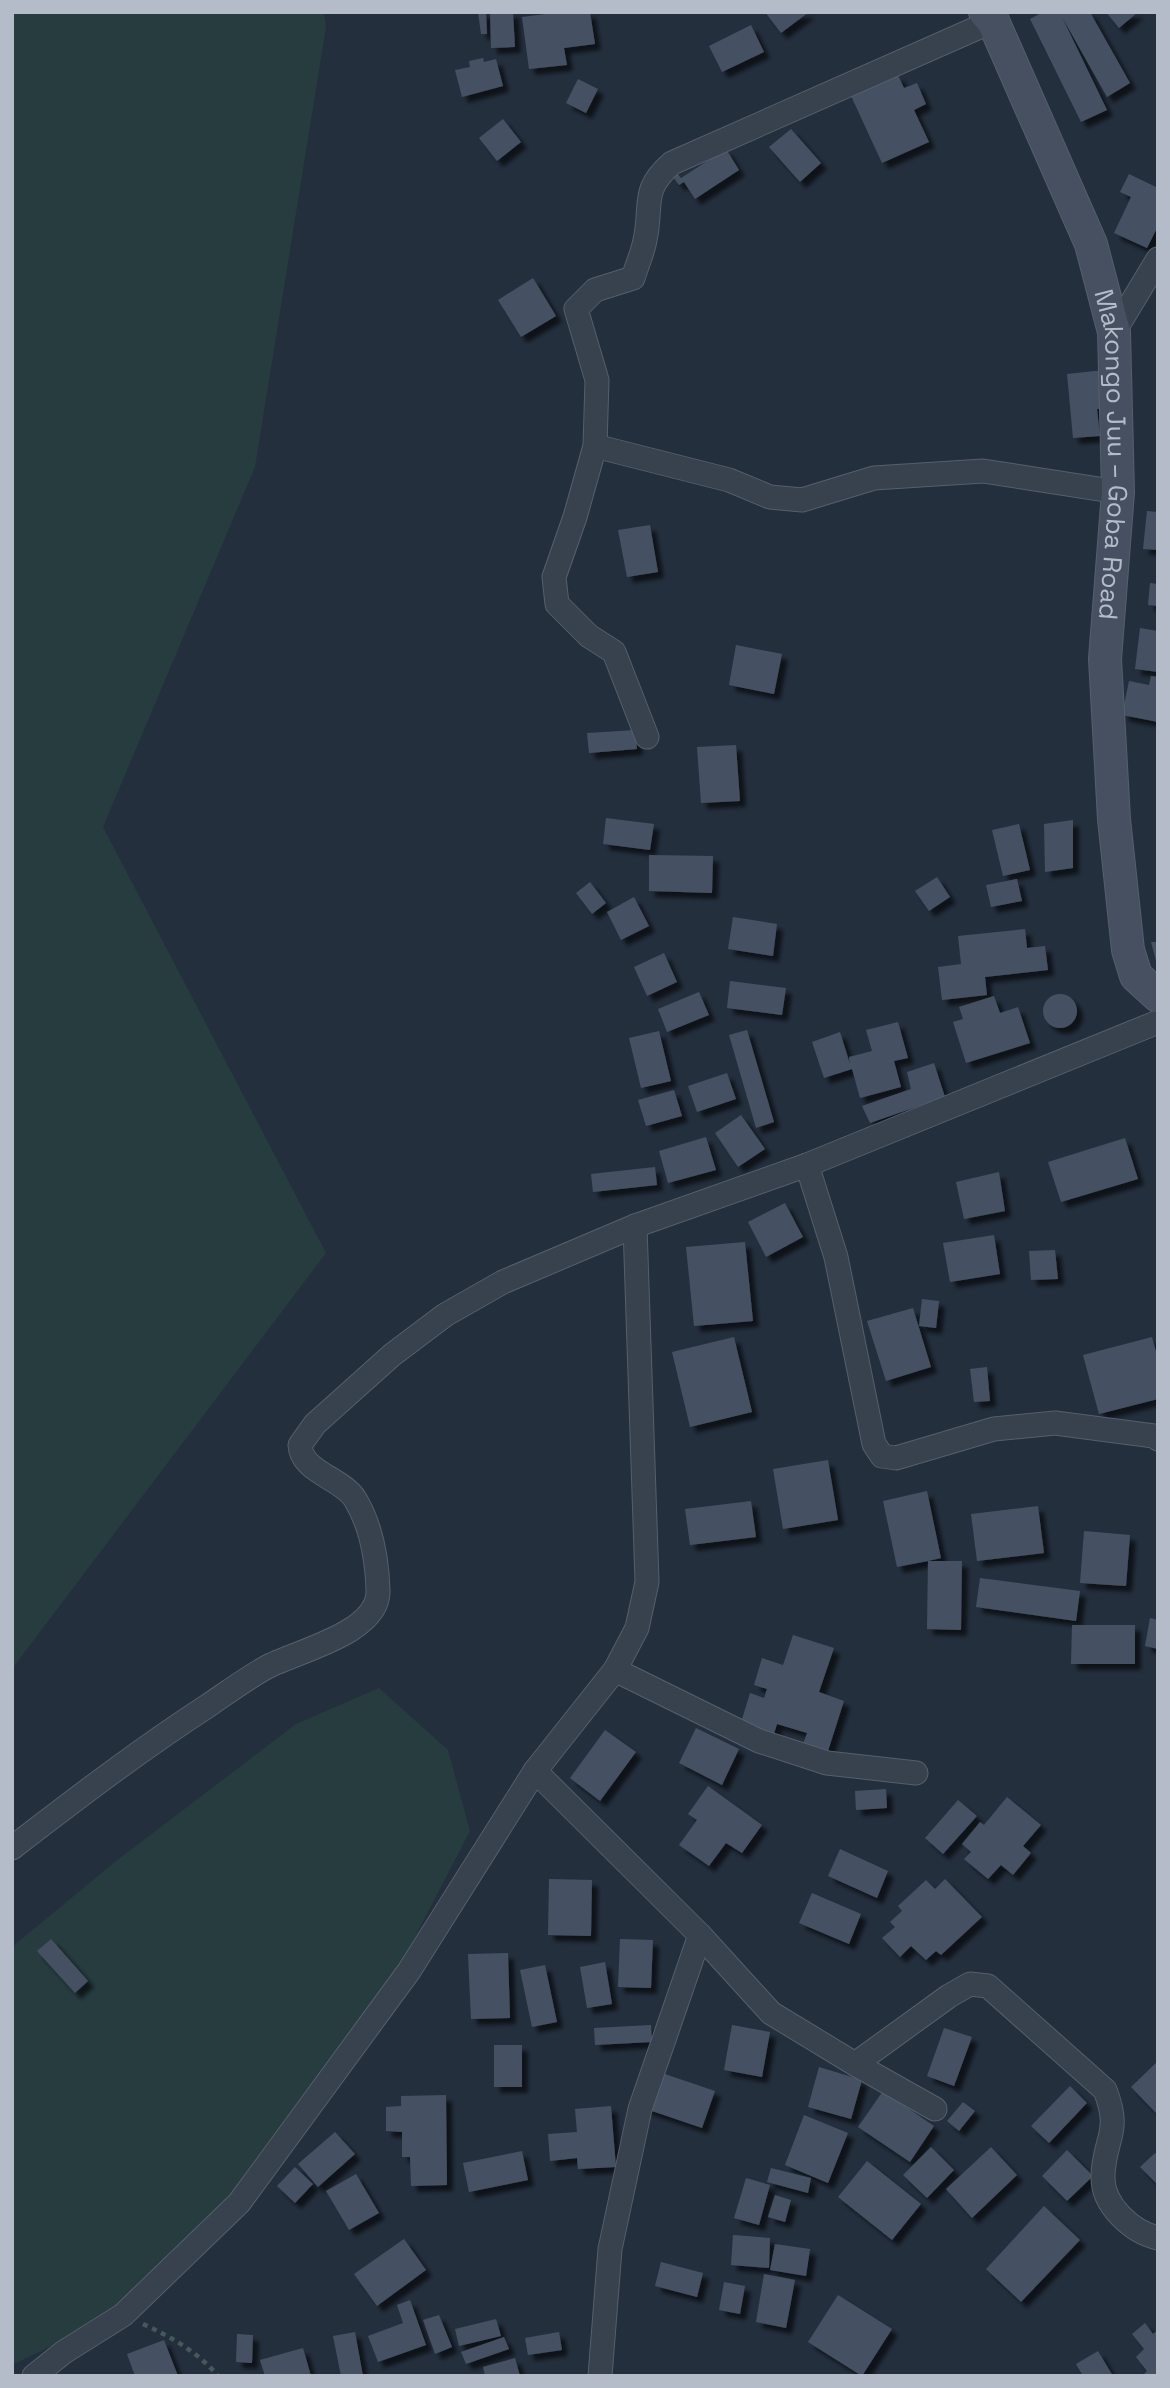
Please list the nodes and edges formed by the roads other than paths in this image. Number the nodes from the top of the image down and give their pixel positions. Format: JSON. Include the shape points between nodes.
{"nodes":[{"id":1,"x":989,"y":17,"type":"edge"},
{"id":2,"x":1158,"y":259,"type":"edge"},
{"id":3,"x":1114,"y":332,"type":"junction"},
{"id":4,"x":595,"y":446,"type":"junction"},
{"id":5,"x":1118,"y":492,"type":"junction"},
{"id":6,"x":647,"y":737,"type":"dead end"},
{"id":7,"x":1158,"y":996,"type":"edge"},
{"id":8,"x":1158,"y":1022,"type":"edge"},
{"id":9,"x":807,"y":1165,"type":"junction"},
{"id":10,"x":635,"y":1226,"type":"junction"},
{"id":11,"x":1158,"y":1439,"type":"edge"},
{"id":12,"x":615,"y":1670,"type":"junction"},
{"id":13,"x":534,"y":1771,"type":"junction"},
{"id":14,"x":916,"y":1773,"type":"dead end"},
{"id":15,"x":12,"y":1848,"type":"edge"},
{"id":16,"x":700,"y":1936,"type":"junction"},
{"id":17,"x":855,"y":2064,"type":"junction"},
{"id":18,"x":934,"y":2109,"type":"dead end"},
{"id":19,"x":1158,"y":2238,"type":"edge"},
{"id":20,"x":34,"y":2376,"type":"edge"},
{"id":21,"x":600,"y":2376,"type":"edge"}],
"edges":[{"from":1,"to":3,"type":"street","name":"Makongo Juu – Goba Road","via":[[1091,244]]},
{"from":1,"to":4,"type":"street","via":[[672,163],[656,177],[649,197],[646,239],[633,278],[595,290],[576,309],[597,380]]},
{"from":2,"to":3,"type":"street"},
{"from":3,"to":5,"type":"street","name":"Makongo Juu – Goba Road"},
{"from":4,"to":5,"type":"street","via":[[729,480],[770,497],[802,500],[874,478],[983,471]]},
{"from":4,"to":6,"type":"street","via":[[554,577],[557,604],[589,636],[614,652]]},
{"from":5,"to":7,"type":"street","name":"Makongo Juu – Goba Road","via":[[1105,659],[1114,819],[1128,950],[1136,976]]},
{"from":8,"to":9,"type":"street"},
{"from":9,"to":10,"type":"street"},
{"from":9,"to":11,"type":"street","via":[[836,1257],[874,1444],[882,1456],[896,1458],[994,1429],[1055,1423]]},
{"from":10,"to":12,"type":"street","via":[[647,1582],[637,1628]]},
{"from":10,"to":15,"type":"street","via":[[503,1282],[445,1315],[393,1354],[304,1436],[300,1445],[303,1456],[354,1497],[375,1545],[379,1594],[371,1613],[353,1629],[266,1667],[143,1748]]},
{"from":12,"to":13,"type":"street"},
{"from":12,"to":14,"type":"street","via":[[759,1741],[827,1763]]},
{"from":13,"to":16,"type":"street"},
{"from":13,"to":20,"type":"street","via":[[409,1971],[239,2203],[123,2315]]},
{"from":16,"to":17,"type":"street","via":[[771,2012]]},
{"from":16,"to":21,"type":"street","via":[[640,2109],[610,2249]]},
{"from":17,"to":18,"type":"street"},
{"from":17,"to":19,"type":"street","via":[[949,1996],[970,1984],[988,1986],[1105,2090],[1114,2111],[1114,2132],[1103,2175],[1105,2192],[1139,2233]]}]}
